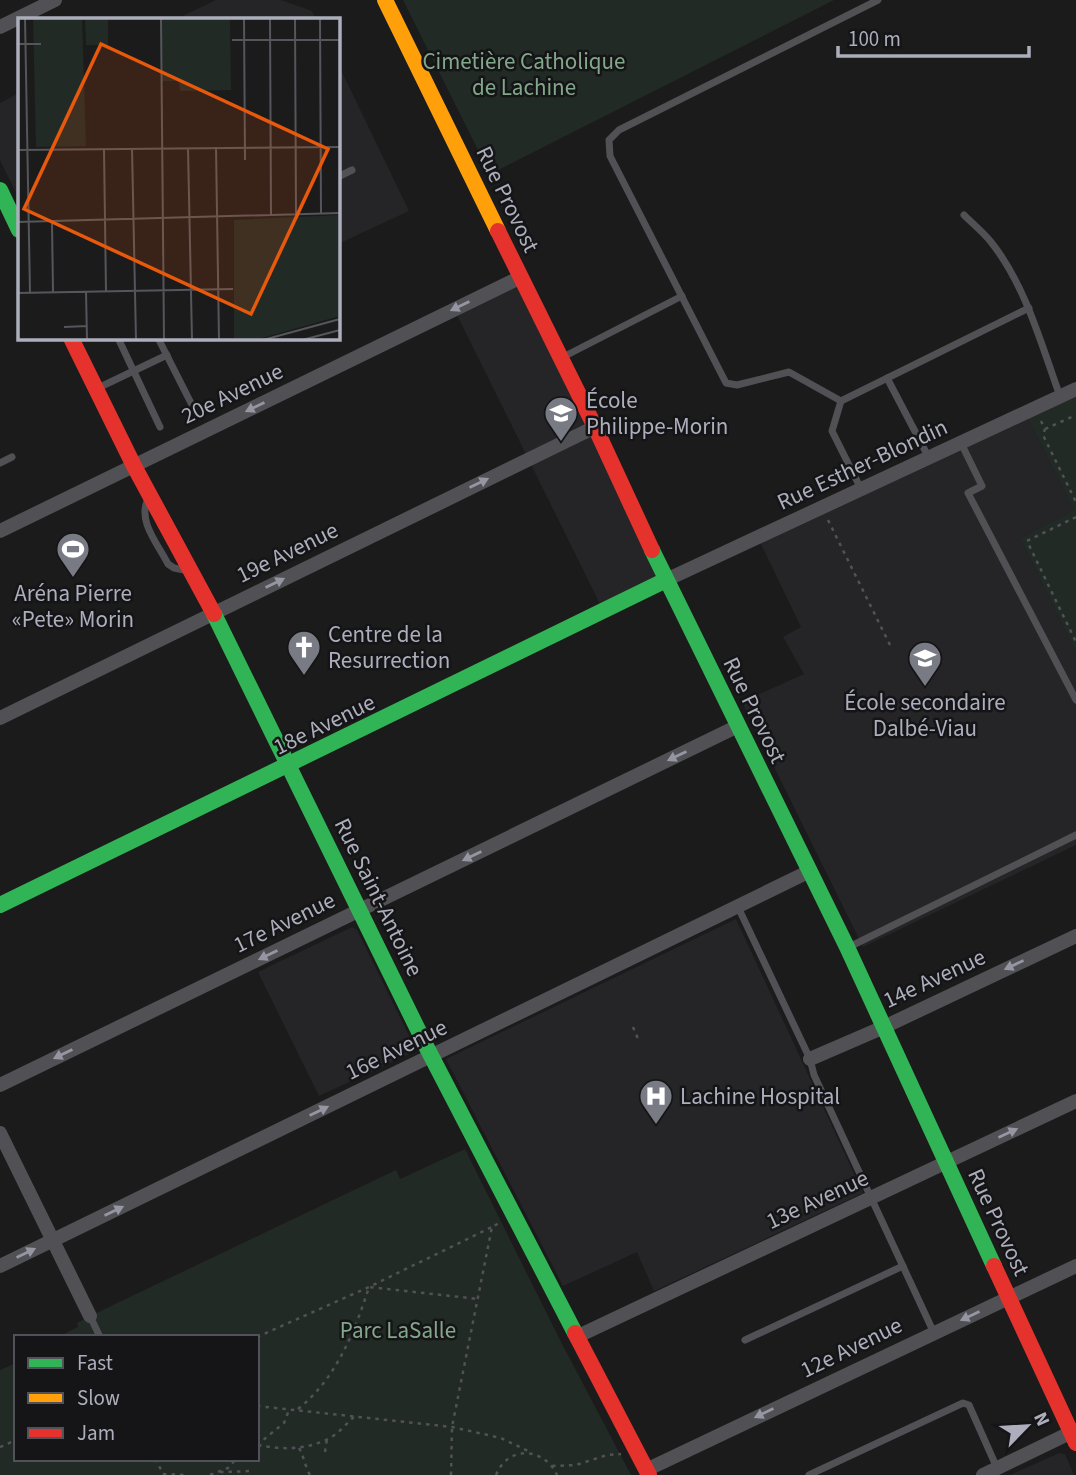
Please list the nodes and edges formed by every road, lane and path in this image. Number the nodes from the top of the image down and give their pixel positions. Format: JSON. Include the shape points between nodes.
{"nodes":[{"id":1,"x":55,"y":0,"type":"edge"},
{"id":2,"x":385,"y":0,"type":"edge"},
{"id":3,"x":878,"y":0,"type":"edge"},
{"id":4,"x":18,"y":18,"type":"edge"},
{"id":5,"x":18,"y":18,"type":"edge"},
{"id":6,"x":0,"y":27,"type":"edge"},
{"id":7,"x":352,"y":170,"type":"dead end"},
{"id":8,"x":340,"y":176,"type":"edge"},
{"id":9,"x":0,"y":190,"type":"edge"},
{"id":10,"x":964,"y":215,"type":"dead end"},
{"id":11,"x":18,"y":228,"type":"edge"},
{"id":12,"x":521,"y":276,"type":"junction"},
{"id":13,"x":682,"y":296,"type":"junction"},
{"id":14,"x":1029,"y":308,"type":"junction"},
{"id":15,"x":72,"y":340,"type":"edge"},
{"id":16,"x":119,"y":340,"type":"edge"},
{"id":17,"x":159,"y":340,"type":"edge"},
{"id":18,"x":167,"y":355,"type":"junction"},
{"id":19,"x":561,"y":358,"type":"junction"},
{"id":20,"x":134,"y":370,"type":"junction"},
{"id":21,"x":887,"y":378,"type":"junction"},
{"id":22,"x":96,"y":389,"type":"junction"},
{"id":23,"x":1076,"y":389,"type":"edge"},
{"id":24,"x":1060,"y":396,"type":"junction"},
{"id":25,"x":841,"y":401,"type":"junction"},
{"id":26,"x":1034,"y":408,"type":"junction"},
{"id":27,"x":194,"y":409,"type":"dead end"},
{"id":28,"x":1076,"y":415,"type":"edge"},
{"id":29,"x":160,"y":427,"type":"dead end"},
{"id":30,"x":595,"y":427,"type":"junction"},
{"id":31,"x":1045,"y":429,"type":"junction"},
{"id":32,"x":961,"y":443,"type":"junction"},
{"id":33,"x":12,"y":457,"type":"dead end"},
{"id":34,"x":929,"y":458,"type":"junction"},
{"id":35,"x":0,"y":463,"type":"edge"},
{"id":36,"x":134,"y":466,"type":"junction"},
{"id":37,"x":861,"y":489,"type":"junction"},
{"id":38,"x":1076,"y":502,"type":"edge"},
{"id":39,"x":822,"y":508,"type":"junction"},
{"id":40,"x":1076,"y":517,"type":"edge"},
{"id":41,"x":0,"y":531,"type":"edge"},
{"id":42,"x":666,"y":580,"type":"junction"},
{"id":43,"x":214,"y":614,"type":"junction"},
{"id":44,"x":1076,"y":642,"type":"edge"},
{"id":45,"x":892,"y":649,"type":"dead end"},
{"id":46,"x":1076,"y":700,"type":"edge"},
{"id":47,"x":0,"y":718,"type":"edge"},
{"id":48,"x":738,"y":726,"type":"junction"},
{"id":49,"x":288,"y":766,"type":"junction"},
{"id":50,"x":1076,"y":835,"type":"edge"},
{"id":51,"x":810,"y":871,"type":"junction"},
{"id":52,"x":0,"y":905,"type":"edge"},
{"id":53,"x":738,"y":907,"type":"junction"},
{"id":54,"x":361,"y":910,"type":"junction"},
{"id":55,"x":1076,"y":936,"type":"edge"},
{"id":56,"x":847,"y":947,"type":"junction"},
{"id":57,"x":633,"y":1027,"type":"dead end"},
{"id":58,"x":884,"y":1027,"type":"junction"},
{"id":59,"x":638,"y":1039,"type":"dead end"},
{"id":60,"x":432,"y":1057,"type":"junction"},
{"id":61,"x":810,"y":1059,"type":"junction"},
{"id":62,"x":0,"y":1085,"type":"edge"},
{"id":63,"x":1076,"y":1101,"type":"edge"},
{"id":64,"x":0,"y":1133,"type":"edge"},
{"id":65,"x":946,"y":1162,"type":"junction"},
{"id":66,"x":870,"y":1198,"type":"junction"},
{"id":67,"x":504,"y":1221,"type":"dead end"},
{"id":68,"x":492,"y":1227,"type":"junction"},
{"id":69,"x":53,"y":1241,"type":"junction"},
{"id":70,"x":0,"y":1266,"type":"edge"},
{"id":71,"x":903,"y":1266,"type":"junction"},
{"id":72,"x":1076,"y":1266,"type":"edge"},
{"id":73,"x":369,"y":1287,"type":"junction"},
{"id":74,"x":1009,"y":1297,"type":"junction"},
{"id":75,"x":478,"y":1299,"type":"junction"},
{"id":76,"x":90,"y":1316,"type":"joint"},
{"id":77,"x":934,"y":1332,"type":"junction"},
{"id":78,"x":99,"y":1335,"type":"edge"},
{"id":79,"x":259,"y":1336,"type":"edge"},
{"id":80,"x":576,"y":1337,"type":"junction"},
{"id":81,"x":745,"y":1340,"type":"dead end"},
{"id":82,"x":259,"y":1406,"type":"edge"},
{"id":83,"x":298,"y":1409,"type":"junction"},
{"id":84,"x":289,"y":1410,"type":"junction"},
{"id":85,"x":355,"y":1416,"type":"junction"},
{"id":86,"x":452,"y":1427,"type":"junction"},
{"id":87,"x":1074,"y":1435,"type":"edge"},
{"id":88,"x":327,"y":1439,"type":"junction"},
{"id":89,"x":259,"y":1444,"type":"edge"},
{"id":90,"x":259,"y":1445,"type":"edge"},
{"id":91,"x":299,"y":1448,"type":"junction"},
{"id":92,"x":326,"y":1452,"type":"dead end"},
{"id":93,"x":530,"y":1452,"type":"junction"},
{"id":94,"x":625,"y":1453,"type":"dead end"},
{"id":95,"x":234,"y":1461,"type":"edge"},
{"id":96,"x":552,"y":1466,"type":"junction"},
{"id":97,"x":997,"y":1468,"type":"junction"},
{"id":98,"x":253,"y":1471,"type":"dead end"},
{"id":99,"x":220,"y":1472,"type":"junction"},
{"id":100,"x":648,"y":1473,"type":"edge"},
{"id":101,"x":163,"y":1474,"type":"edge"},
{"id":102,"x":184,"y":1475,"type":"edge"},
{"id":103,"x":210,"y":1475,"type":"edge"},
{"id":104,"x":310,"y":1475,"type":"edge"},
{"id":105,"x":451,"y":1475,"type":"edge"},
{"id":106,"x":496,"y":1475,"type":"edge"},
{"id":107,"x":556,"y":1475,"type":"edge"},
{"id":108,"x":809,"y":1475,"type":"edge"},
{"id":109,"x":982,"y":1475,"type":"edge"}],
"edges":[{"from":1,"to":4,"type":"street"},
{"from":2,"to":12,"type":"street","name":"Rue Provost"},
{"from":3,"to":13,"type":"lane","via":[[620,130],[610,140],[610,156]]},
{"from":5,"to":6,"type":"street"},
{"from":7,"to":8,"type":"lane"},
{"from":9,"to":11,"type":"street"},
{"from":10,"to":14,"type":"lane","via":[[990,240]]},
{"from":12,"to":19,"type":"street","name":"Rue Provost"},
{"from":12,"to":36,"type":"street","name":"20e Avenue","one_way":true},
{"from":13,"to":19,"type":"lane"},
{"from":13,"to":25,"type":"lane","via":[[726,383],[737,385],[789,372]]},
{"from":14,"to":21,"type":"lane"},
{"from":14,"to":24,"type":"lane"},
{"from":15,"to":22,"type":"street","name":"Rue Saint-Antoine"},
{"from":16,"to":20,"type":"lane"},
{"from":17,"to":18,"type":"lane"},
{"from":18,"to":20,"type":"lane"},
{"from":18,"to":27,"type":"lane"},
{"from":19,"to":30,"type":"street","name":"Rue Provost"},
{"from":20,"to":22,"type":"lane"},
{"from":20,"to":29,"type":"lane"},
{"from":21,"to":25,"type":"lane"},
{"from":21,"to":34,"type":"lane"},
{"from":22,"to":36,"type":"street","name":"Rue Saint-Antoine"},
{"from":23,"to":24,"type":"street","name":"Rue Esther-Blondin"},
{"from":24,"to":26,"type":"street","name":"Rue Esther-Blondin"},
{"from":25,"to":37,"type":"lane","via":[[832,431]]},
{"from":26,"to":31,"type":"path"},
{"from":26,"to":32,"type":"street","name":"Rue Esther-Blondin"},
{"from":28,"to":31,"type":"path"},
{"from":30,"to":42,"type":"street","name":"Rue Provost"},
{"from":43,"to":30,"type":"street","name":"19e Avenue","one_way":true},
{"from":31,"to":38,"type":"path","via":[[1043,435]]},
{"from":32,"to":34,"type":"street","name":"Rue Esther-Blondin"},
{"from":32,"to":46,"type":"lane","via":[[982,486],[968,493]]},
{"from":33,"to":35,"type":"lane"},
{"from":34,"to":37,"type":"street","name":"Rue Esther-Blondin"},
{"from":36,"to":41,"type":"street","name":"20e Avenue"},
{"from":36,"to":43,"type":"street","name":"Rue Saint-Antoine"},
{"from":37,"to":39,"type":"street","name":"Rue Esther-Blondin"},
{"from":39,"to":42,"type":"street","name":"Rue Esther-Blondin"},
{"from":39,"to":45,"type":"path"},
{"from":40,"to":44,"type":"path","via":[[1027,541]]},
{"from":42,"to":48,"type":"street","name":"Rue Provost"},
{"from":42,"to":49,"type":"street","name":"18e Avenue"},
{"from":43,"to":47,"type":"street","name":"19e Avenue"},
{"from":43,"to":49,"type":"street","name":"Rue Saint-Antoine"},
{"from":48,"to":51,"type":"street","name":"Rue Provost"},
{"from":48,"to":54,"type":"street","name":"17e Avenue","one_way":true},
{"from":49,"to":52,"type":"street","name":"18e Avenue"},
{"from":49,"to":54,"type":"street","name":"Rue Saint-Antoine"},
{"from":50,"to":56,"type":"lane"},
{"from":51,"to":53,"type":"street","name":"16e Avenue"},
{"from":51,"to":56,"type":"street","name":"Rue Provost"},
{"from":53,"to":60,"type":"street","name":"16e Avenue"},
{"from":53,"to":61,"type":"lane"},
{"from":54,"to":60,"type":"street","name":"Rue Saint-Antoine"},
{"from":54,"to":62,"type":"street","name":"17e Avenue","one_way":true},
{"from":55,"to":58,"type":"street","name":"14e Avenue","one_way":true},
{"from":56,"to":58,"type":"street","name":"Rue Provost"},
{"from":57,"to":59,"type":"path"},
{"from":58,"to":61,"type":"street","name":"14e Avenue"},
{"from":58,"to":65,"type":"street","name":"Rue Provost"},
{"from":69,"to":60,"type":"street","name":"16e Avenue","one_way":true},
{"from":60,"to":80,"type":"street","name":"Rue Saint-Antoine"},
{"from":61,"to":66,"type":"lane"},
{"from":65,"to":63,"type":"street","name":"13e Avenue","one_way":true},
{"from":64,"to":69,"type":"street"},
{"from":65,"to":66,"type":"street","name":"13e Avenue"},
{"from":65,"to":74,"type":"street","name":"Rue Provost"},
{"from":66,"to":71,"type":"lane"},
{"from":66,"to":80,"type":"street","name":"13e Avenue"},
{"from":67,"to":68,"type":"path"},
{"from":68,"to":73,"type":"path"},
{"from":68,"to":75,"type":"path"},
{"from":70,"to":69,"type":"street","name":"16e Avenue","one_way":true},
{"from":69,"to":76,"type":"street"},
{"from":71,"to":77,"type":"lane"},
{"from":71,"to":81,"type":"lane"},
{"from":72,"to":74,"type":"street","name":"12e Avenue"},
{"from":73,"to":75,"type":"path"},
{"from":73,"to":79,"type":"path"},
{"from":73,"to":83,"type":"path","via":[[332,1372]]},
{"from":74,"to":77,"type":"street","name":"12e Avenue","one_way":true},
{"from":74,"to":87,"type":"street","name":"Rue Provost"},
{"from":75,"to":86,"type":"path"},
{"from":76,"to":78,"type":"lane"},
{"from":77,"to":100,"type":"street","name":"12e Avenue","one_way":true},
{"from":80,"to":100,"type":"street","name":"Rue Saint-Antoine"},
{"from":82,"to":84,"type":"path"},
{"from":83,"to":84,"type":"path"},
{"from":83,"to":85,"type":"path"},
{"from":84,"to":89,"type":"path","via":[[284,1423]]},
{"from":85,"to":86,"type":"path"},
{"from":85,"to":88,"type":"path"},
{"from":86,"to":93,"type":"path","via":[[501,1438]]},
{"from":86,"to":105,"type":"path"},
{"from":87,"to":97,"type":"street"},
{"from":88,"to":91,"type":"path"},
{"from":88,"to":92,"type":"path"},
{"from":90,"to":91,"type":"path"},
{"from":91,"to":104,"type":"path"},
{"from":93,"to":96,"type":"path"},
{"from":93,"to":106,"type":"path","via":[[508,1458]]},
{"from":94,"to":96,"type":"path"},
{"from":95,"to":99,"type":"path"},
{"from":96,"to":107,"type":"path"},
{"from":97,"to":108,"type":"lane","via":[[969,1405],[963,1403]]},
{"from":97,"to":109,"type":"street"},
{"from":98,"to":99,"type":"path"},
{"from":99,"to":103,"type":"path"},
{"from":101,"to":102,"type":"path"}]}
